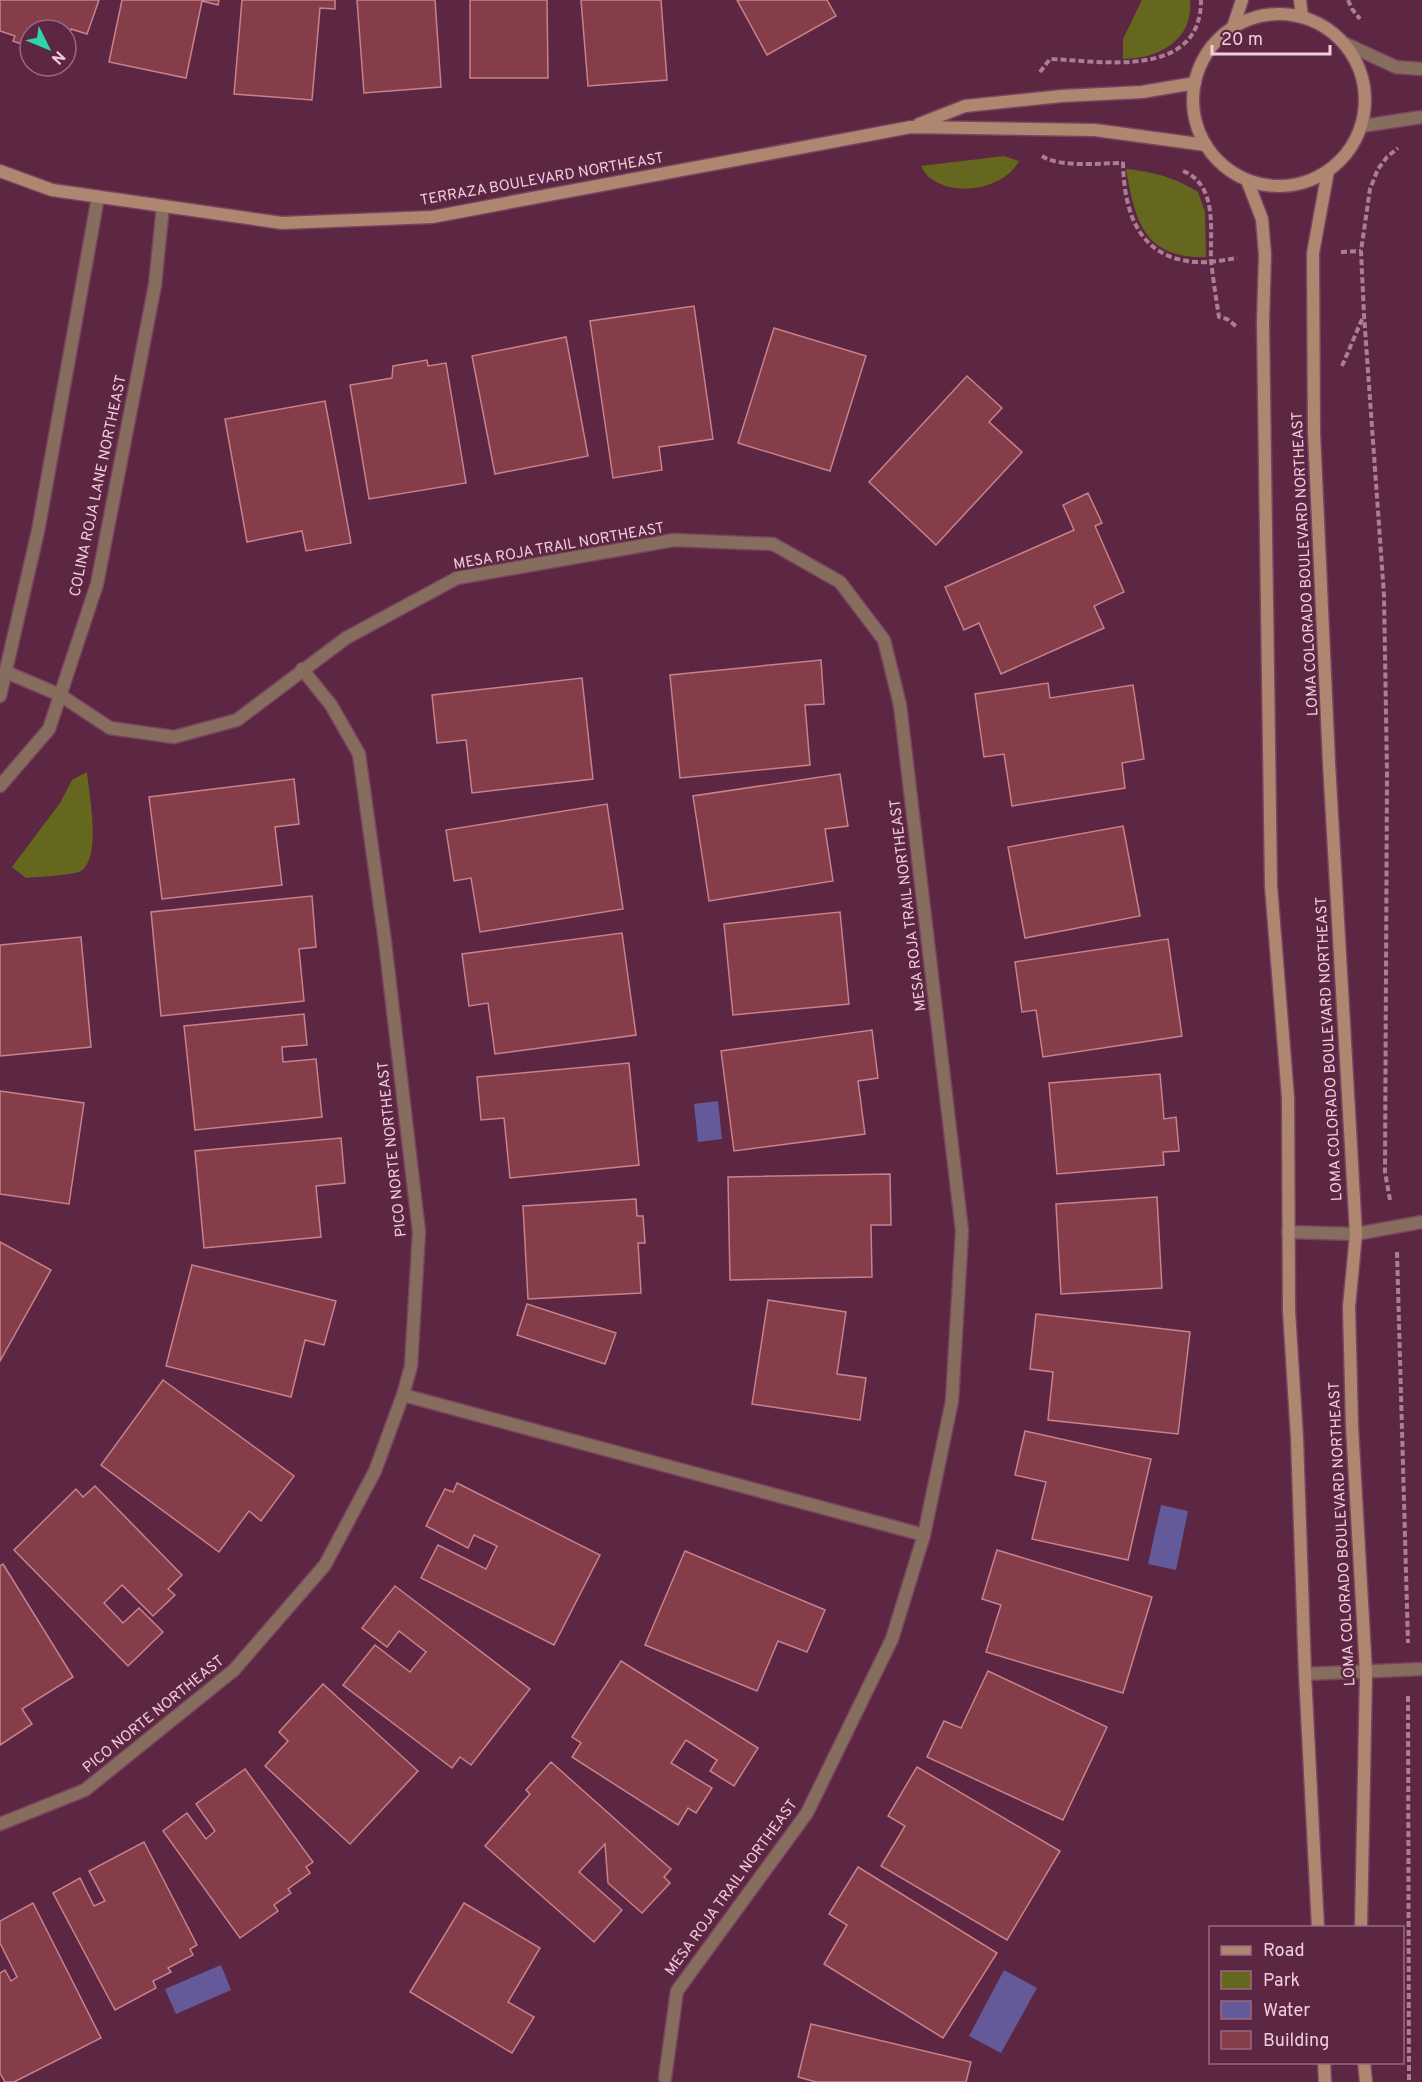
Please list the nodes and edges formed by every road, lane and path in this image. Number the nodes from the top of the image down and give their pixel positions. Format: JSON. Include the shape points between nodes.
{"nodes":[{"id":1,"x":1201,"y":0,"type":"edge"},
{"id":2,"x":1242,"y":0,"type":"edge"},
{"id":3,"x":1300,"y":0,"type":"edge"},
{"id":4,"x":1348,"y":0,"type":"edge"},
{"id":5,"x":1302,"y":16,"type":"junction"},
{"id":6,"x":1368,"y":25,"type":"dead end"},
{"id":7,"x":1233,"y":27,"type":"junction"},
{"id":8,"x":1346,"y":44,"type":"junction"},
{"id":9,"x":1050,"y":59,"type":"dead end"},
{"id":10,"x":1422,"y":69,"type":"edge"},
{"id":11,"x":1195,"y":83,"type":"junction"},
{"id":12,"x":1422,"y":117,"type":"edge"},
{"id":13,"x":1362,"y":126,"type":"junction"},
{"id":14,"x":911,"y":128,"type":"junction"},
{"id":15,"x":1206,"y":145,"type":"junction"},
{"id":16,"x":1404,"y":146,"type":"dead end"},
{"id":17,"x":1048,"y":160,"type":"dead end"},
{"id":18,"x":1123,"y":163,"type":"junction"},
{"id":19,"x":1133,"y":165,"type":"dead end"},
{"id":20,"x":1180,"y":170,"type":"dead end"},
{"id":21,"x":0,"y":171,"type":"edge"},
{"id":22,"x":1328,"y":171,"type":"junction"},
{"id":23,"x":1247,"y":180,"type":"junction"},
{"id":24,"x":98,"y":197,"type":"junction"},
{"id":25,"x":163,"y":206,"type":"junction"},
{"id":26,"x":1212,"y":261,"type":"junction"},
{"id":27,"x":1218,"y":316,"type":"dead end"},
{"id":28,"x":302,"y":669,"type":"junction"},
{"id":29,"x":6,"y":672,"type":"junction"},
{"id":30,"x":60,"y":695,"type":"junction"},
{"id":31,"x":0,"y":696,"type":"edge"},
{"id":32,"x":0,"y":786,"type":"edge"},
{"id":33,"x":1422,"y":1222,"type":"edge"},
{"id":34,"x":1395,"y":1227,"type":"junction"},
{"id":35,"x":1288,"y":1232,"type":"junction"},
{"id":36,"x":1356,"y":1234,"type":"junction"},
{"id":37,"x":403,"y":1395,"type":"junction"},
{"id":38,"x":924,"y":1535,"type":"junction"},
{"id":39,"x":1416,"y":1670,"type":"edge"},
{"id":40,"x":1366,"y":1672,"type":"junction"},
{"id":41,"x":1305,"y":1674,"type":"junction"},
{"id":42,"x":0,"y":1824,"type":"edge"},
{"id":43,"x":1318,"y":1926,"type":"edge"},
{"id":44,"x":1361,"y":1926,"type":"edge"},
{"id":45,"x":1324,"y":2064,"type":"edge"},
{"id":46,"x":1364,"y":2064,"type":"edge"},
{"id":47,"x":665,"y":2078,"type":"dead end"},
{"id":48,"x":1325,"y":2082,"type":"edge"},
{"id":49,"x":1366,"y":2082,"type":"edge"},
{"id":50,"x":1409,"y":2082,"type":"edge"}],
"edges":[{"from":1,"to":9,"type":"path","via":[[1192,34],[1174,51],[1157,59]]},
{"from":2,"to":7,"type":"street"},
{"from":3,"to":5,"type":"street"},
{"from":4,"to":6,"type":"path"},
{"from":5,"to":7,"type":"street","via":[[1278,13],[1255,17]]},
{"from":5,"to":8,"type":"street","via":[[1327,27]]},
{"from":7,"to":11,"type":"street","via":[[1215,42],[1202,61]]},
{"from":8,"to":10,"type":"street","via":[[1396,67]]},
{"from":8,"to":13,"type":"street","via":[[1361,69],[1366,98]]},
{"from":11,"to":14,"type":"street","name":"TERRAZA BOULEVARD NORTHEAST","via":[[1142,92],[965,106]]},
{"from":11,"to":15,"type":"street","via":[[1193,104]]},
{"from":12,"to":13,"type":"street"},
{"from":13,"to":22,"type":"street","via":[[1348,151]]},
{"from":14,"to":15,"type":"street","name":"TERRAZA BOULEVARD NORTHEAST","via":[[1095,130]]},
{"from":14,"to":25,"type":"street","name":"TERRAZA BOULEVARD NORTHEAST","via":[[432,218],[282,223]]},
{"from":15,"to":23,"type":"street","via":[[1216,159]]},
{"from":16,"to":34,"type":"path","via":[[1387,157],[1378,169],[1370,189],[1361,251],[1384,595],[1385,1172]]},
{"from":17,"to":18,"type":"path"},
{"from":18,"to":19,"type":"path"},
{"from":18,"to":26,"type":"path","via":[[1125,191],[1134,222],[1149,245],[1172,257]]},
{"from":20,"to":26,"type":"path","via":[[1195,177],[1209,205]]},
{"from":21,"to":24,"type":"street","name":"TERRAZA BOULEVARD NORTHEAST","via":[[52,190]]},
{"from":22,"to":23,"type":"street","via":[[1303,183],[1274,186]]},
{"from":22,"to":36,"type":"street","name":"LOMA COLORADO BOULEVARD NORTHEAST","via":[[1313,253],[1314,433]]},
{"from":23,"to":35,"type":"street","via":[[1262,219],[1265,255],[1271,886],[1288,1098]]},
{"from":24,"to":25,"type":"street","name":"TERRAZA BOULEVARD NORTHEAST"},
{"from":24,"to":29,"type":"street","via":[[38,531]]},
{"from":25,"to":30,"type":"street","name":"COLINA ROJA LANE NORTHEAST","via":[[155,285],[96,584]]},
{"from":26,"to":27,"type":"path"},
{"from":28,"to":30,"type":"street","name":"MESA ROJA TRAIL NORTHEAST","via":[[237,720],[174,738],[110,728]]},
{"from":28,"to":37,"type":"street","name":"PICO NORTE NORTHEAST","via":[[331,705],[359,754],[419,1232],[411,1366]]},
{"from":28,"to":38,"type":"street","name":"MESA ROJA TRAIL NORTHEAST","via":[[346,638],[457,578],[674,540],[773,544],[840,582],[884,640],[900,705],[962,1231],[952,1401]]},
{"from":29,"to":30,"type":"street","name":"MESA ROJA TRAIL NORTHEAST"},
{"from":29,"to":31,"type":"street"},
{"from":30,"to":32,"type":"street","name":"COLINA ROJA LANE NORTHEAST","via":[[49,729]]},
{"from":33,"to":34,"type":"street"},
{"from":34,"to":36,"type":"street"},
{"from":34,"to":39,"type":"path"},
{"from":35,"to":36,"type":"street"},
{"from":35,"to":41,"type":"street"},
{"from":36,"to":40,"type":"street","name":"LOMA COLORADO BOULEVARD NORTHEAST","via":[[1349,1306]]},
{"from":37,"to":38,"type":"street"},
{"from":37,"to":42,"type":"street","name":"PICO NORTE NORTHEAST","via":[[375,1471],[325,1565],[234,1670],[85,1790]]},
{"from":38,"to":47,"type":"street","name":"MESA ROJA TRAIL NORTHEAST","via":[[892,1639],[807,1813],[677,1990]]},
{"from":39,"to":40,"type":"street"},
{"from":39,"to":50,"type":"path"},
{"from":40,"to":41,"type":"street"},
{"from":40,"to":44,"type":"street","name":"LOMA COLORADO BOULEVARD NORTHEAST"},
{"from":41,"to":43,"type":"street"},
{"from":45,"to":48,"type":"street"},
{"from":46,"to":49,"type":"street"}]}
